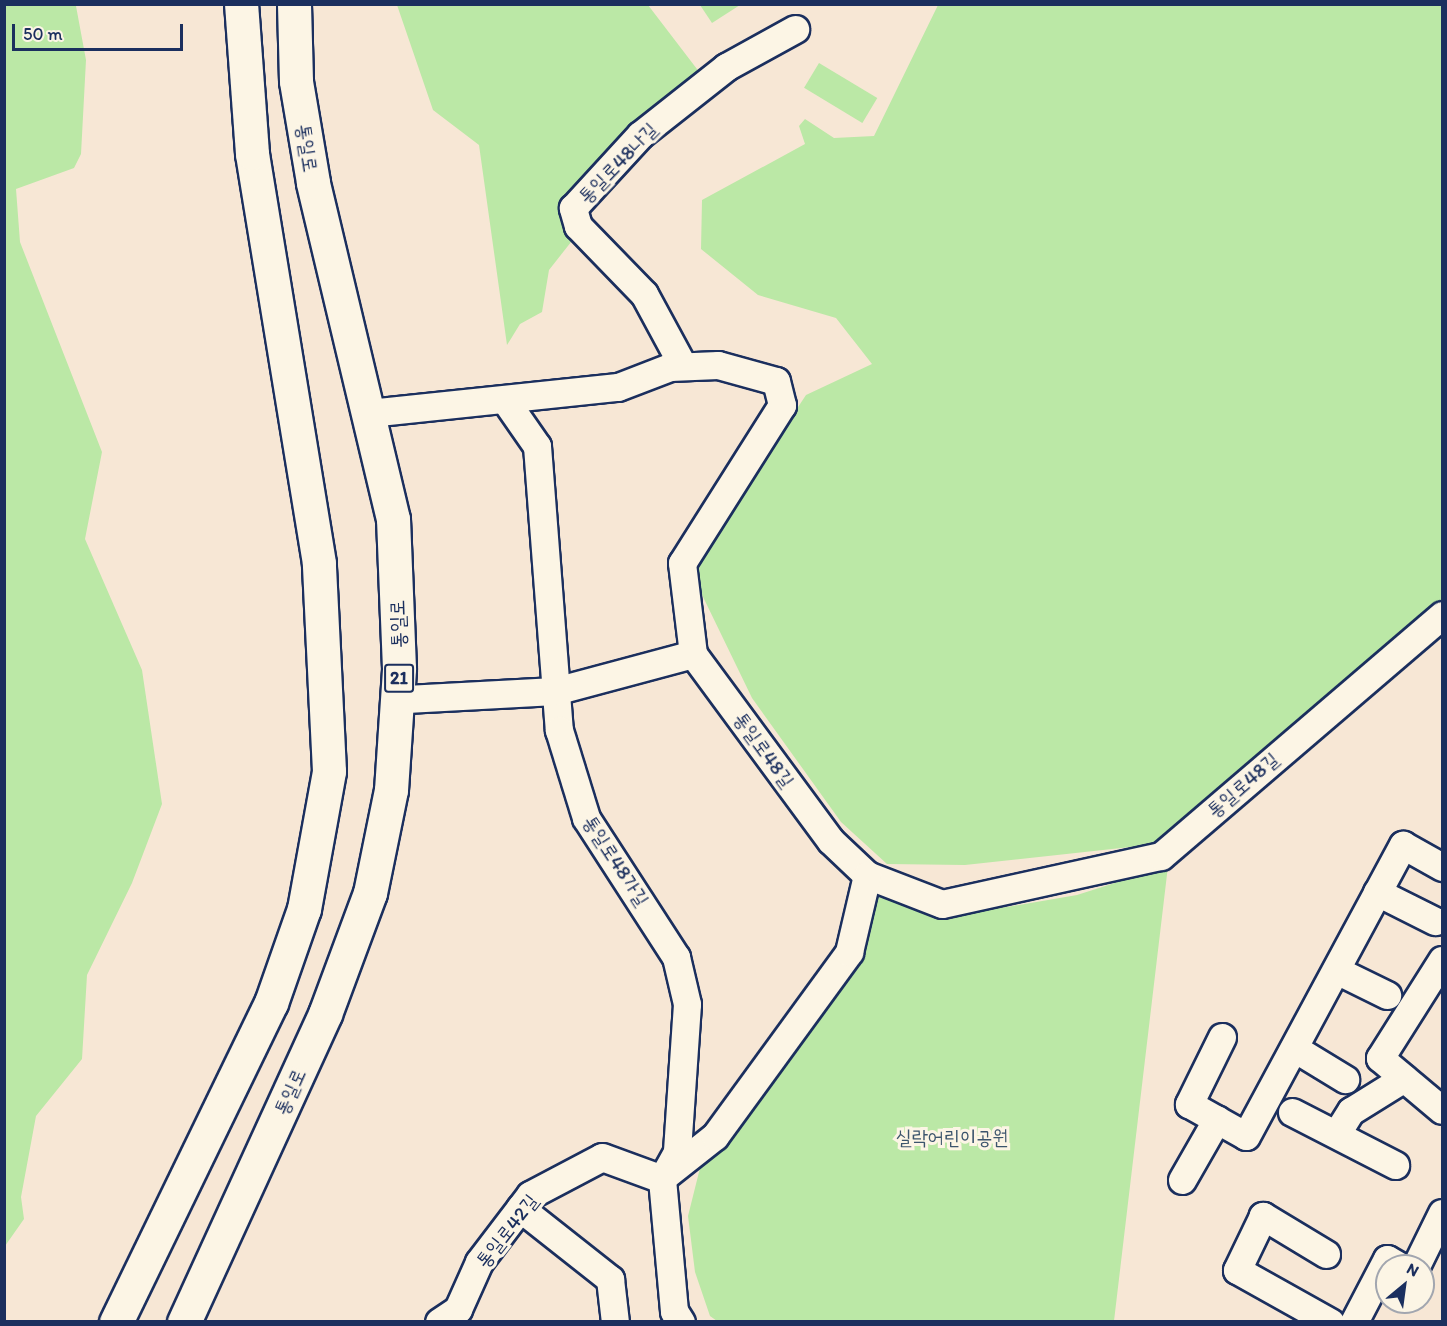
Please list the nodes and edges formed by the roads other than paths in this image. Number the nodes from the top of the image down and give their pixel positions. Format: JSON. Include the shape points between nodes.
{"nodes":[{"id":1,"x":241,"y":4,"type":"edge"},
{"id":2,"x":294,"y":4,"type":"edge"},
{"id":3,"x":795,"y":29,"type":"dead end"},
{"id":4,"x":683,"y":366,"type":"junction"},
{"id":5,"x":505,"y":400,"type":"junction"},
{"id":6,"x":369,"y":413,"type":"junction"},
{"id":7,"x":1443,"y":615,"type":"edge"},
{"id":8,"x":693,"y":654,"type":"junction"},
{"id":9,"x":555,"y":691,"type":"junction"},
{"id":10,"x":406,"y":699,"type":"dead end"},
{"id":11,"x":1443,"y":867,"type":"edge"},
{"id":12,"x":867,"y":875,"type":"junction"},
{"id":13,"x":1377,"y":892,"type":"junction"},
{"id":14,"x":1435,"y":921,"type":"dead end"},
{"id":15,"x":1443,"y":960,"type":"edge"},
{"id":16,"x":1336,"y":970,"type":"junction"},
{"id":17,"x":1387,"y":995,"type":"dead end"},
{"id":18,"x":1222,"y":1037,"type":"dead end"},
{"id":19,"x":1294,"y":1048,"type":"junction"},
{"id":20,"x":1404,"y":1078,"type":"junction"},
{"id":21,"x":1345,"y":1079,"type":"dead end"},
{"id":22,"x":1443,"y":1110,"type":"edge"},
{"id":23,"x":1292,"y":1112,"type":"dead end"},
{"id":24,"x":1216,"y":1119,"type":"junction"},
{"id":25,"x":1337,"y":1133,"type":"junction"},
{"id":26,"x":1395,"y":1166,"type":"dead end"},
{"id":27,"x":662,"y":1179,"type":"junction"},
{"id":28,"x":1182,"y":1180,"type":"dead end"},
{"id":29,"x":520,"y":1208,"type":"junction"},
{"id":30,"x":1443,"y":1213,"type":"edge"},
{"id":31,"x":1326,"y":1254,"type":"dead end"},
{"id":32,"x":1422,"y":1254,"type":"edge"},
{"id":33,"x":1375,"y":1283,"type":"edge"},
{"id":34,"x":117,"y":1322,"type":"edge"},
{"id":35,"x":184,"y":1322,"type":"edge"},
{"id":36,"x":439,"y":1322,"type":"edge"},
{"id":37,"x":615,"y":1322,"type":"edge"},
{"id":38,"x":681,"y":1322,"type":"edge"},
{"id":39,"x":1330,"y":1322,"type":"edge"},
{"id":40,"x":1354,"y":1322,"type":"edge"}],
"edges":[{"from":1,"to":34,"type":"main road","via":[[252,153],[319,563],[328,771],[304,909],[271,1003]]},
{"from":2,"to":6,"type":"main road","name":"통일로","number":"21","via":[[296,81],[313,182]]},
{"from":3,"to":4,"type":"street","name":"통일로48나길","via":[[726,67],[649,129],[573,208],[578,226],[644,294]]},
{"from":4,"to":5,"type":"street","name":"통일로48길","via":[[618,387]]},
{"from":4,"to":8,"type":"street","name":"통일로48길","via":[[718,365],[776,381],[782,405],[682,563]]},
{"from":5,"to":6,"type":"street","name":"통일로48길"},
{"from":5,"to":9,"type":"street","name":"통일로48가길","via":[[537,446]]},
{"from":6,"to":35,"type":"main road","name":"통일로","number":"21","via":[[393,519],[399,668],[387,813],[370,894],[325,1014]]},
{"from":7,"to":12,"type":"street","name":"통일로48길","via":[[1161,856],[942,904]]},
{"from":8,"to":9,"type":"street"},
{"from":8,"to":12,"type":"street","name":"통일로48길","via":[[831,841]]},
{"from":9,"to":10,"type":"street"},
{"from":9,"to":27,"type":"street","name":"통일로48가길","via":[[559,730],[586,818],[676,957],[687,1004],[677,1152]]},
{"from":11,"to":13,"type":"street","via":[[1403,845]]},
{"from":12,"to":27,"type":"street","via":[[849,952],[715,1136]]},
{"from":13,"to":14,"type":"street"},
{"from":13,"to":16,"type":"street"},
{"from":15,"to":20,"type":"street","via":[[1380,1058]]},
{"from":16,"to":17,"type":"street"},
{"from":16,"to":19,"type":"street"},
{"from":18,"to":24,"type":"street","via":[[1189,1104]]},
{"from":19,"to":21,"type":"street"},
{"from":19,"to":24,"type":"street","via":[[1246,1136]]},
{"from":20,"to":22,"type":"street"},
{"from":20,"to":25,"type":"street","via":[[1351,1111]]},
{"from":23,"to":25,"type":"street"},
{"from":24,"to":28,"type":"street"},
{"from":25,"to":26,"type":"street"},
{"from":27,"to":29,"type":"street","name":"통일로42길","via":[[602,1157],[581,1163],[530,1195]]},
{"from":27,"to":38,"type":"street","via":[[674,1311]]},
{"from":29,"to":36,"type":"street","name":"통일로42길","via":[[479,1262],[458,1309]]},
{"from":29,"to":37,"type":"street","via":[[610,1280]]},
{"from":30,"to":32,"type":"street"},
{"from":31,"to":39,"type":"street","via":[[1263,1216],[1237,1270]]},
{"from":33,"to":40,"type":"street"}]}
